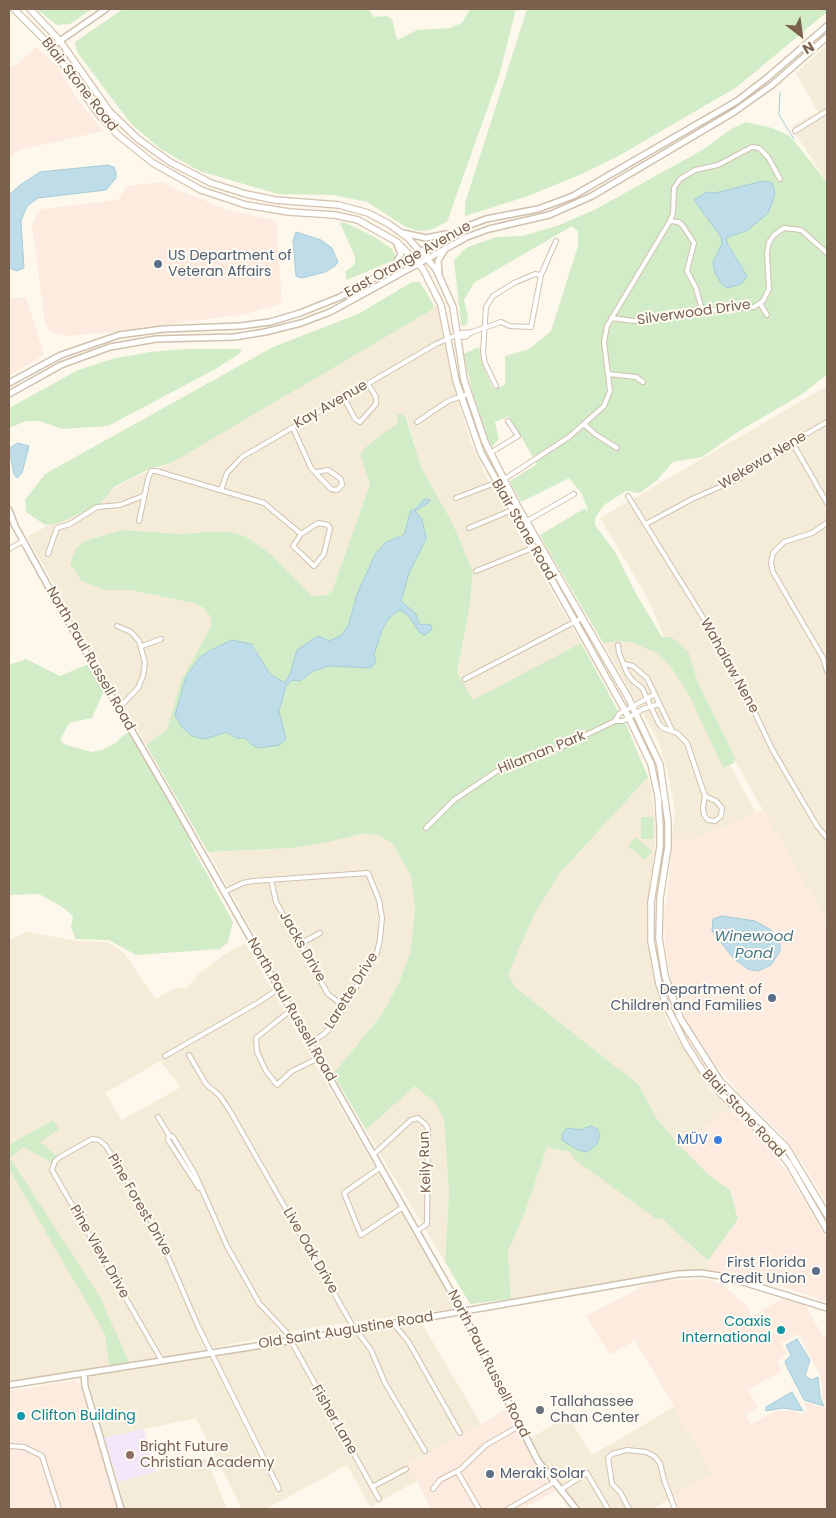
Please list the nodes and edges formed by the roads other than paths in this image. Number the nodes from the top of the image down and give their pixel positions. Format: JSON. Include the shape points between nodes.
{"nodes":[{"id":1,"x":14,"y":9,"type":"edge"},
{"id":2,"x":30,"y":9,"type":"edge"},
{"id":3,"x":106,"y":9,"type":"edge"},
{"id":4,"x":827,"y":26,"type":"edge"},
{"id":5,"x":827,"y":36,"type":"edge"},
{"id":6,"x":60,"y":41,"type":"junction"},
{"id":7,"x":52,"y":48,"type":"junction"},
{"id":8,"x":827,"y":114,"type":"edge"},
{"id":9,"x":795,"y":130,"type":"dead end"},
{"id":10,"x":676,"y":138,"type":"junction"},
{"id":11,"x":680,"y":145,"type":"junction"},
{"id":12,"x":780,"y":179,"type":"dead end"},
{"id":13,"x":226,"y":188,"type":"junction"},
{"id":14,"x":222,"y":198,"type":"junction"},
{"id":15,"x":670,"y":221,"type":"junction"},
{"id":16,"x":458,"y":230,"type":"junction"},
{"id":17,"x":402,"y":232,"type":"junction"},
{"id":18,"x":391,"y":238,"type":"junction"},
{"id":19,"x":556,"y":240,"type":"dead end"},
{"id":20,"x":447,"y":248,"type":"junction"},
{"id":21,"x":422,"y":250,"type":"junction"},
{"id":22,"x":827,"y":253,"type":"edge"},
{"id":23,"x":412,"y":256,"type":"junction"},
{"id":24,"x":428,"y":258,"type":"junction"},
{"id":25,"x":419,"y":264,"type":"junction"},
{"id":26,"x":392,"y":267,"type":"junction"},
{"id":27,"x":541,"y":275,"type":"junction"},
{"id":28,"x":442,"y":280,"type":"junction"},
{"id":29,"x":760,"y":303,"type":"junction"},
{"id":30,"x":702,"y":310,"type":"junction"},
{"id":31,"x":767,"y":315,"type":"dead end"},
{"id":32,"x":611,"y":318,"type":"junction"},
{"id":33,"x":484,"y":328,"type":"junction"},
{"id":34,"x":158,"y":329,"type":"junction"},
{"id":35,"x":457,"y":336,"type":"junction"},
{"id":36,"x":159,"y":339,"type":"junction"},
{"id":37,"x":449,"y":339,"type":"junction"},
{"id":38,"x":608,"y":374,"type":"junction"},
{"id":39,"x":643,"y":382,"type":"dead end"},
{"id":40,"x":9,"y":383,"type":"edge"},
{"id":41,"x":368,"y":384,"type":"junction"},
{"id":42,"x":496,"y":386,"type":"dead end"},
{"id":43,"x":9,"y":394,"type":"edge"},
{"id":44,"x":468,"y":394,"type":"junction"},
{"id":45,"x":460,"y":395,"type":"junction"},
{"id":46,"x":344,"y":398,"type":"junction"},
{"id":47,"x":508,"y":421,"type":"dead end"},
{"id":48,"x":417,"y":422,"type":"dead end"},
{"id":49,"x":827,"y":422,"type":"edge"},
{"id":50,"x":584,"y":424,"type":"junction"},
{"id":51,"x":293,"y":428,"type":"junction"},
{"id":52,"x":792,"y":442,"type":"junction"},
{"id":53,"x":617,"y":448,"type":"dead end"},
{"id":54,"x":490,"y":453,"type":"junction"},
{"id":55,"x":317,"y":472,"type":"junction"},
{"id":56,"x":503,"y":480,"type":"junction"},
{"id":57,"x":495,"y":481,"type":"junction"},
{"id":58,"x":221,"y":490,"type":"junction"},
{"id":59,"x":574,"y":494,"type":"dead end"},
{"id":60,"x":143,"y":496,"type":"junction"},
{"id":61,"x":628,"y":496,"type":"dead end"},
{"id":62,"x":456,"y":498,"type":"dead end"},
{"id":63,"x":827,"y":503,"type":"edge"},
{"id":64,"x":9,"y":510,"type":"edge"},
{"id":65,"x":512,"y":510,"type":"junction"},
{"id":66,"x":139,"y":521,"type":"dead end"},
{"id":67,"x":527,"y":522,"type":"junction"},
{"id":68,"x":827,"y":523,"type":"edge"},
{"id":69,"x":646,"y":524,"type":"junction"},
{"id":70,"x":469,"y":528,"type":"dead end"},
{"id":71,"x":301,"y":534,"type":"junction"},
{"id":72,"x":23,"y":541,"type":"junction"},
{"id":73,"x":532,"y":545,"type":"junction"},
{"id":74,"x":9,"y":549,"type":"edge"},
{"id":75,"x":528,"y":550,"type":"junction"},
{"id":76,"x":536,"y":552,"type":"junction"},
{"id":77,"x":48,"y":554,"type":"dead end"},
{"id":78,"x":476,"y":571,"type":"dead end"},
{"id":79,"x":582,"y":618,"type":"junction"},
{"id":80,"x":576,"y":622,"type":"junction"},
{"id":81,"x":117,"y":626,"type":"dead end"},
{"id":82,"x":161,"y":639,"type":"dead end"},
{"id":83,"x":618,"y":644,"type":"dead end"},
{"id":84,"x":142,"y":646,"type":"junction"},
{"id":85,"x":625,"y":664,"type":"junction"},
{"id":86,"x":827,"y":671,"type":"edge"},
{"id":87,"x":466,"y":679,"type":"dead end"},
{"id":88,"x":654,"y":694,"type":"junction"},
{"id":89,"x":648,"y":698,"type":"junction"},
{"id":90,"x":659,"y":704,"type":"junction"},
{"id":91,"x":632,"y":706,"type":"junction"},
{"id":92,"x":652,"y":706,"type":"junction"},
{"id":93,"x":119,"y":708,"type":"junction"},
{"id":94,"x":625,"y":711,"type":"junction"},
{"id":95,"x":636,"y":714,"type":"junction"},
{"id":96,"x":629,"y":718,"type":"junction"},
{"id":97,"x":615,"y":721,"type":"junction"},
{"id":98,"x":672,"y":730,"type":"junction"},
{"id":99,"x":704,"y":796,"type":"junction"},
{"id":100,"x":426,"y":828,"type":"dead end"},
{"id":101,"x":827,"y":838,"type":"edge"},
{"id":102,"x":660,"y":847,"type":"junction"},
{"id":103,"x":668,"y":847,"type":"junction"},
{"id":104,"x":271,"y":880,"type":"junction"},
{"id":105,"x":224,"y":892,"type":"junction"},
{"id":106,"x":320,"y":933,"type":"dead end"},
{"id":107,"x":651,"y":938,"type":"junction"},
{"id":108,"x":659,"y":938,"type":"junction"},
{"id":109,"x":300,"y":944,"type":"junction"},
{"id":110,"x":278,"y":989,"type":"junction"},
{"id":111,"x":674,"y":1004,"type":"junction"},
{"id":112,"x":345,"y":1007,"type":"junction"},
{"id":113,"x":667,"y":1007,"type":"junction"},
{"id":114,"x":291,"y":1010,"type":"junction"},
{"id":115,"x":310,"y":1043,"type":"junction"},
{"id":116,"x":189,"y":1055,"type":"dead end"},
{"id":117,"x":165,"y":1056,"type":"dead end"},
{"id":118,"x":319,"y":1058,"type":"junction"},
{"id":119,"x":709,"y":1066,"type":"junction"},
{"id":120,"x":702,"y":1070,"type":"junction"},
{"id":121,"x":158,"y":1117,"type":"dead end"},
{"id":122,"x":775,"y":1133,"type":"junction"},
{"id":123,"x":769,"y":1139,"type":"junction"},
{"id":124,"x":73,"y":1150,"type":"joint"},
{"id":125,"x":374,"y":1154,"type":"junction"},
{"id":126,"x":381,"y":1168,"type":"junction"},
{"id":127,"x":820,"y":1202,"type":"junction"},
{"id":128,"x":813,"y":1206,"type":"junction"},
{"id":129,"x":403,"y":1207,"type":"junction"},
{"id":130,"x":827,"y":1214,"type":"edge"},
{"id":131,"x":827,"y":1230,"type":"edge"},
{"id":132,"x":417,"y":1231,"type":"junction"},
{"id":133,"x":827,"y":1308,"type":"edge"},
{"id":134,"x":462,"y":1311,"type":"junction"},
{"id":135,"x":393,"y":1323,"type":"junction"},
{"id":136,"x":356,"y":1330,"type":"junction"},
{"id":137,"x":289,"y":1341,"type":"junction"},
{"id":138,"x":212,"y":1353,"type":"junction"},
{"id":139,"x":162,"y":1361,"type":"junction"},
{"id":140,"x":84,"y":1373,"type":"junction"},
{"id":141,"x":9,"y":1385,"type":"edge"},
{"id":142,"x":520,"y":1425,"type":"junction"},
{"id":143,"x":460,"y":1433,"type":"dead end"},
{"id":144,"x":9,"y":1446,"type":"edge"},
{"id":145,"x":425,"y":1451,"type":"dead end"},
{"id":146,"x":406,"y":1469,"type":"dead end"},
{"id":147,"x":457,"y":1471,"type":"junction"},
{"id":148,"x":553,"y":1483,"type":"junction"},
{"id":149,"x":372,"y":1487,"type":"junction"},
{"id":150,"x":279,"y":1489,"type":"dead end"},
{"id":151,"x":433,"y":1489,"type":"dead end"},
{"id":152,"x":560,"y":1490,"type":"junction"},
{"id":153,"x":379,"y":1499,"type":"dead end"},
{"id":154,"x":59,"y":1509,"type":"edge"},
{"id":155,"x":121,"y":1509,"type":"edge"},
{"id":156,"x":479,"y":1509,"type":"edge"},
{"id":157,"x":508,"y":1509,"type":"edge"},
{"id":158,"x":576,"y":1509,"type":"edge"},
{"id":159,"x":608,"y":1509,"type":"edge"},
{"id":160,"x":629,"y":1509,"type":"edge"},
{"id":161,"x":676,"y":1509,"type":"edge"}],
"edges":[{"from":1,"to":7,"type":"main road","name":"Blair Stone Road"},
{"from":2,"to":6,"type":"main road","name":"Blair Stone Road"},
{"from":3,"to":6,"type":"street"},
{"from":4,"to":10,"type":"street","name":"East Orange Avenue","via":[[749,92]]},
{"from":5,"to":11,"type":"street","name":"East Orange Avenue","via":[[753,99]]},
{"from":6,"to":7,"type":"street"},
{"from":6,"to":13,"type":"main road","name":"Blair Stone Road","via":[[100,100],[126,129],[176,166]]},
{"from":7,"to":14,"type":"main road","name":"Blair Stone Road","via":[[99,115],[118,136],[172,176]]},
{"from":8,"to":9,"type":"street"},
{"from":10,"to":11,"type":"street"},
{"from":10,"to":16,"type":"street","name":"East Orange Avenue","via":[[566,199],[530,211],[479,221]]},
{"from":11,"to":20,"type":"street","name":"East Orange Avenue","via":[[571,206],[534,219],[482,231]]},
{"from":12,"to":15,"type":"street","via":[[762,151],[748,149],[718,165],[695,170],[680,179],[674,188]]},
{"from":13,"to":14,"type":"main road"},
{"from":13,"to":17,"type":"main road","name":"Blair Stone Road","via":[[275,200],[347,206],[375,216]]},
{"from":14,"to":18,"type":"main road","name":"Blair Stone Road","via":[[273,210],[343,216],[372,226]]},
{"from":15,"to":30,"type":"street","via":[[683,226],[694,243],[687,271]]},
{"from":15,"to":32,"type":"street"},
{"from":16,"to":17,"type":"street","via":[[426,238]]},
{"from":16,"to":21,"type":"street","name":"East Orange Avenue"},
{"from":17,"to":21,"type":"main road","name":"Blair Stone Road"},
{"from":18,"to":23,"type":"main road","name":"Blair Stone Road"},
{"from":18,"to":26,"type":"street","via":[[400,252]]},
{"from":19,"to":27,"type":"street"},
{"from":20,"to":24,"type":"street","name":"East Orange Avenue"},
{"from":20,"to":28,"type":"street","via":[[438,264]]},
{"from":21,"to":23,"type":"street","name":"East Orange Avenue"},
{"from":21,"to":24,"type":"main road","name":"Blair Stone Road"},
{"from":22,"to":29,"type":"street","name":"Silverwood Drive","via":[[798,229],[788,227],[780,230],[767,248],[769,289]]},
{"from":23,"to":25,"type":"main road","name":"Blair Stone Road"},
{"from":23,"to":26,"type":"street","name":"East Orange Avenue"},
{"from":24,"to":25,"type":"street","name":"East Orange Avenue"},
{"from":24,"to":28,"type":"main road","name":"Blair Stone Road"},
{"from":25,"to":36,"type":"street","name":"East Orange Avenue","via":[[343,306],[286,328],[234,336]]},
{"from":25,"to":37,"type":"main road","name":"Blair Stone Road","via":[[439,297]]},
{"from":26,"to":34,"type":"street","name":"East Orange Avenue","via":[[326,304],[285,318],[240,326]]},
{"from":27,"to":33,"type":"street","via":[[529,276],[492,296],[486,307]]},
{"from":27,"to":33,"type":"street","name":"Kay Avenue","via":[[531,327],[501,322]]},
{"from":28,"to":35,"type":"main road","name":"Blair Stone Road","via":[[453,307]]},
{"from":29,"to":30,"type":"street","name":"Silverwood Drive","via":[[742,309]]},
{"from":29,"to":31,"type":"street"},
{"from":30,"to":32,"type":"street","name":"Silverwood Drive","via":[[634,322]]},
{"from":32,"to":38,"type":"street","via":[[604,338]]},
{"from":33,"to":35,"type":"street","name":"Kay Avenue"},
{"from":33,"to":42,"type":"street","via":[[485,364]]},
{"from":34,"to":36,"type":"street"},
{"from":34,"to":40,"type":"street","name":"East Orange Avenue","via":[[83,346],[61,354]]},
{"from":35,"to":37,"type":"street","name":"Kay Avenue"},
{"from":35,"to":44,"type":"main road","name":"Blair Stone Road"},
{"from":36,"to":43,"type":"street","name":"East Orange Avenue","via":[[88,354]]},
{"from":37,"to":41,"type":"street","name":"Kay Avenue"},
{"from":37,"to":45,"type":"main road","name":"Blair Stone Road"},
{"from":38,"to":39,"type":"street","via":[[636,377]]},
{"from":38,"to":50,"type":"street","via":[[610,391],[607,402]]},
{"from":41,"to":46,"type":"street","name":"Kay Avenue"},
{"from":41,"to":46,"type":"street","via":[[376,404],[360,422]]},
{"from":44,"to":45,"type":"street"},
{"from":44,"to":54,"type":"main road","name":"Blair Stone Road"},
{"from":45,"to":48,"type":"street"},
{"from":45,"to":57,"type":"main road","name":"Blair Stone Road","via":[[477,444]]},
{"from":46,"to":51,"type":"street","name":"Kay Avenue"},
{"from":47,"to":54,"type":"street","via":[[518,436]]},
{"from":49,"to":52,"type":"street","name":"Wekewa Nene"},
{"from":50,"to":53,"type":"street"},
{"from":50,"to":56,"type":"street"},
{"from":51,"to":55,"type":"street","via":[[306,460]]},
{"from":51,"to":58,"type":"street","name":"Kay Avenue","via":[[236,462],[227,473]]},
{"from":52,"to":63,"type":"street"},
{"from":52,"to":69,"type":"street","name":"Wekewa Nene","via":[[728,485],[692,499]]},
{"from":54,"to":56,"type":"main road","name":"Blair Stone Road"},
{"from":55,"to":55,"type":"street","via":[[331,489],[337,490],[342,485],[341,479],[328,470]]},
{"from":56,"to":57,"type":"street"},
{"from":56,"to":67,"type":"main road","name":"Blair Stone Road"},
{"from":57,"to":62,"type":"street"},
{"from":57,"to":65,"type":"main road","name":"Blair Stone Road"},
{"from":58,"to":60,"type":"street","via":[[151,472]]},
{"from":58,"to":71,"type":"street","via":[[264,503]]},
{"from":59,"to":67,"type":"street"},
{"from":60,"to":66,"type":"street"},
{"from":60,"to":77,"type":"street","via":[[120,505],[97,507],[70,524],[57,528]]},
{"from":61,"to":69,"type":"street","name":"Wahalaw Nene"},
{"from":64,"to":72,"type":"street","name":"North Paul Russell Road"},
{"from":65,"to":70,"type":"street"},
{"from":65,"to":73,"type":"main road","name":"Blair Stone Road"},
{"from":67,"to":79,"type":"main road","name":"Blair Stone Road"},
{"from":68,"to":86,"type":"street","via":[[812,533],[784,542],[771,558],[774,572],[812,637]]},
{"from":69,"to":101,"type":"street","name":"Wahalaw Nene","via":[[734,673],[772,749]]},
{"from":71,"to":71,"type":"street","via":[[293,546],[314,566],[324,554],[330,528],[318,523]]},
{"from":72,"to":74,"type":"street"},
{"from":72,"to":93,"type":"street","name":"North Paul Russell Road"},
{"from":73,"to":75,"type":"street"},
{"from":73,"to":76,"type":"main road","name":"Blair Stone Road"},
{"from":75,"to":76,"type":"street"},
{"from":75,"to":78,"type":"street"},
{"from":76,"to":80,"type":"main road","name":"Blair Stone Road"},
{"from":79,"to":80,"type":"street"},
{"from":79,"to":91,"type":"main road","name":"Blair Stone Road"},
{"from":80,"to":87,"type":"street"},
{"from":80,"to":94,"type":"main road","name":"Blair Stone Road"},
{"from":81,"to":84,"type":"street","via":[[131,632]]},
{"from":82,"to":84,"type":"street"},
{"from":83,"to":85,"type":"street"},
{"from":84,"to":93,"type":"street","via":[[145,663],[141,682]]},
{"from":85,"to":88,"type":"street","via":[[642,672]]},
{"from":85,"to":89,"type":"street","via":[[632,680]]},
{"from":88,"to":89,"type":"street","name":"Hilaman Park"},
{"from":88,"to":90,"type":"street"},
{"from":89,"to":91,"type":"street","name":"Hilaman Park"},
{"from":89,"to":92,"type":"street"},
{"from":90,"to":92,"type":"street","name":"Hilaman Park"},
{"from":90,"to":98,"type":"street"},
{"from":91,"to":94,"type":"street","name":"Hilaman Park"},
{"from":91,"to":95,"type":"main road","name":"Blair Stone Road"},
{"from":92,"to":95,"type":"street","name":"Hilaman Park"},
{"from":92,"to":98,"type":"street","via":[[659,724]]},
{"from":93,"to":105,"type":"street","name":"North Paul Russell Road"},
{"from":94,"to":96,"type":"main road","name":"Blair Stone Road"},
{"from":94,"to":97,"type":"street","name":"Hilaman Park","via":[[616,716]]},
{"from":95,"to":96,"type":"street","name":"Hilaman Park"},
{"from":95,"to":103,"type":"main road","name":"Blair Stone Road","via":[[660,765],[667,805]]},
{"from":96,"to":97,"type":"street","name":"Hilaman Park"},
{"from":96,"to":102,"type":"main road","name":"Blair Stone Road","via":[[651,764],[658,796]]},
{"from":97,"to":100,"type":"street","name":"Hilaman Park","via":[[571,744],[534,754],[482,779],[454,800]]},
{"from":98,"to":99,"type":"street","via":[[683,738],[690,750]]},
{"from":99,"to":99,"type":"street","via":[[720,804],[722,812],[719,819],[711,821],[704,815]]},
{"from":102,"to":103,"type":"main road"},
{"from":102,"to":107,"type":"main road","name":"Blair Stone Road","via":[[651,902]]},
{"from":103,"to":108,"type":"main road","name":"Blair Stone Road","via":[[660,898]]},
{"from":104,"to":105,"type":"street","via":[[242,883]]},
{"from":104,"to":109,"type":"street","name":"Jacks Drive","via":[[273,896]]},
{"from":104,"to":112,"type":"street","name":"Larette Drive","via":[[368,873],[380,908],[380,938],[372,963]]},
{"from":105,"to":110,"type":"street","name":"North Paul Russell Road"},
{"from":106,"to":109,"type":"street"},
{"from":107,"to":108,"type":"main road"},
{"from":107,"to":113,"type":"main road","name":"Blair Stone Road","via":[[659,984]]},
{"from":108,"to":111,"type":"main road","name":"Blair Stone Road","via":[[665,976]]},
{"from":109,"to":112,"type":"street","name":"Jacks Drive","via":[[328,994]]},
{"from":110,"to":114,"type":"street","name":"North Paul Russell Road"},
{"from":110,"to":117,"type":"street"},
{"from":111,"to":113,"type":"main road"},
{"from":111,"to":119,"type":"main road","name":"Blair Stone Road"},
{"from":112,"to":115,"type":"street","name":"Larette Drive","via":[[329,1030]]},
{"from":113,"to":120,"type":"main road","name":"Blair Stone Road"},
{"from":114,"to":115,"type":"street","name":"North Paul Russell Road"},
{"from":114,"to":118,"type":"street","via":[[256,1038],[257,1052],[270,1077],[277,1086],[292,1071]]},
{"from":115,"to":118,"type":"street","name":"North Paul Russell Road"},
{"from":116,"to":136,"type":"street","name":"Live Oak Drive","via":[[206,1084],[230,1111]]},
{"from":118,"to":125,"type":"street","name":"North Paul Russell Road"},
{"from":119,"to":120,"type":"main road"},
{"from":119,"to":122,"type":"main road","name":"Blair Stone Road","via":[[732,1094]]},
{"from":120,"to":123,"type":"main road","name":"Blair Stone Road","via":[[721,1094]]},
{"from":121,"to":137,"type":"street","name":"Fisher Lane","via":[[173,1137],[260,1304],[281,1324]]},
{"from":122,"to":123,"type":"main road"},
{"from":122,"to":127,"type":"main road","name":"Blair Stone Road","via":[[795,1159]]},
{"from":123,"to":128,"type":"main road","name":"Blair Stone Road"},
{"from":124,"to":138,"type":"street","name":"Pine Forest Drive","via":[[92,1139],[106,1146],[157,1231]]},
{"from":124,"to":139,"type":"street","name":"Pine View Drive","via":[[55,1161],[52,1165],[54,1173]]},
{"from":125,"to":126,"type":"street","name":"North Paul Russell Road"},
{"from":125,"to":132,"type":"street","name":"Keily Run","via":[[411,1120],[418,1118],[426,1125],[428,1224]]},
{"from":126,"to":129,"type":"street","name":"North Paul Russell Road"},
{"from":126,"to":129,"type":"street","via":[[344,1193],[361,1235]]},
{"from":127,"to":128,"type":"main road"},
{"from":127,"to":130,"type":"main road","name":"Blair Stone Road"},
{"from":128,"to":131,"type":"main road","name":"Blair Stone Road"},
{"from":129,"to":132,"type":"street","name":"North Paul Russell Road"},
{"from":132,"to":134,"type":"street","name":"North Paul Russell Road"},
{"from":133,"to":134,"type":"street","name":"Old Saint Augustine Road","via":[[727,1277],[690,1273]]},
{"from":134,"to":135,"type":"street","name":"Old Saint Augustine Road"},
{"from":134,"to":142,"type":"street","name":"North Paul Russell Road"},
{"from":135,"to":136,"type":"street","name":"Old Saint Augustine Road"},
{"from":135,"to":143,"type":"street","via":[[408,1341]]},
{"from":136,"to":137,"type":"street","name":"Old Saint Augustine Road"},
{"from":136,"to":145,"type":"street","name":"Live Oak Drive"},
{"from":137,"to":138,"type":"street","name":"Old Saint Augustine Road"},
{"from":137,"to":149,"type":"street","name":"Fisher Lane"},
{"from":138,"to":139,"type":"street","name":"Old Saint Augustine Road"},
{"from":138,"to":150,"type":"street"},
{"from":139,"to":140,"type":"street","name":"Old Saint Augustine Road"},
{"from":140,"to":141,"type":"street","name":"Old Saint Augustine Road"},
{"from":140,"to":155,"type":"street"},
{"from":142,"to":147,"type":"street","via":[[486,1445]]},
{"from":142,"to":148,"type":"street","name":"North Paul Russell Road"},
{"from":144,"to":154,"type":"street","via":[[24,1447],[42,1456]]},
{"from":146,"to":149,"type":"street"},
{"from":147,"to":151,"type":"street","via":[[440,1480]]},
{"from":147,"to":156,"type":"street"},
{"from":148,"to":152,"type":"street","name":"North Paul Russell Road"},
{"from":148,"to":157,"type":"street"},
{"from":149,"to":153,"type":"street","name":"Fisher Lane"},
{"from":152,"to":158,"type":"street","name":"North Paul Russell Road"},
{"from":152,"to":159,"type":"street","via":[[588,1474]]},
{"from":160,"to":161,"type":"street","via":[[612,1484],[608,1458],[628,1450],[646,1452],[660,1463]]}]}
